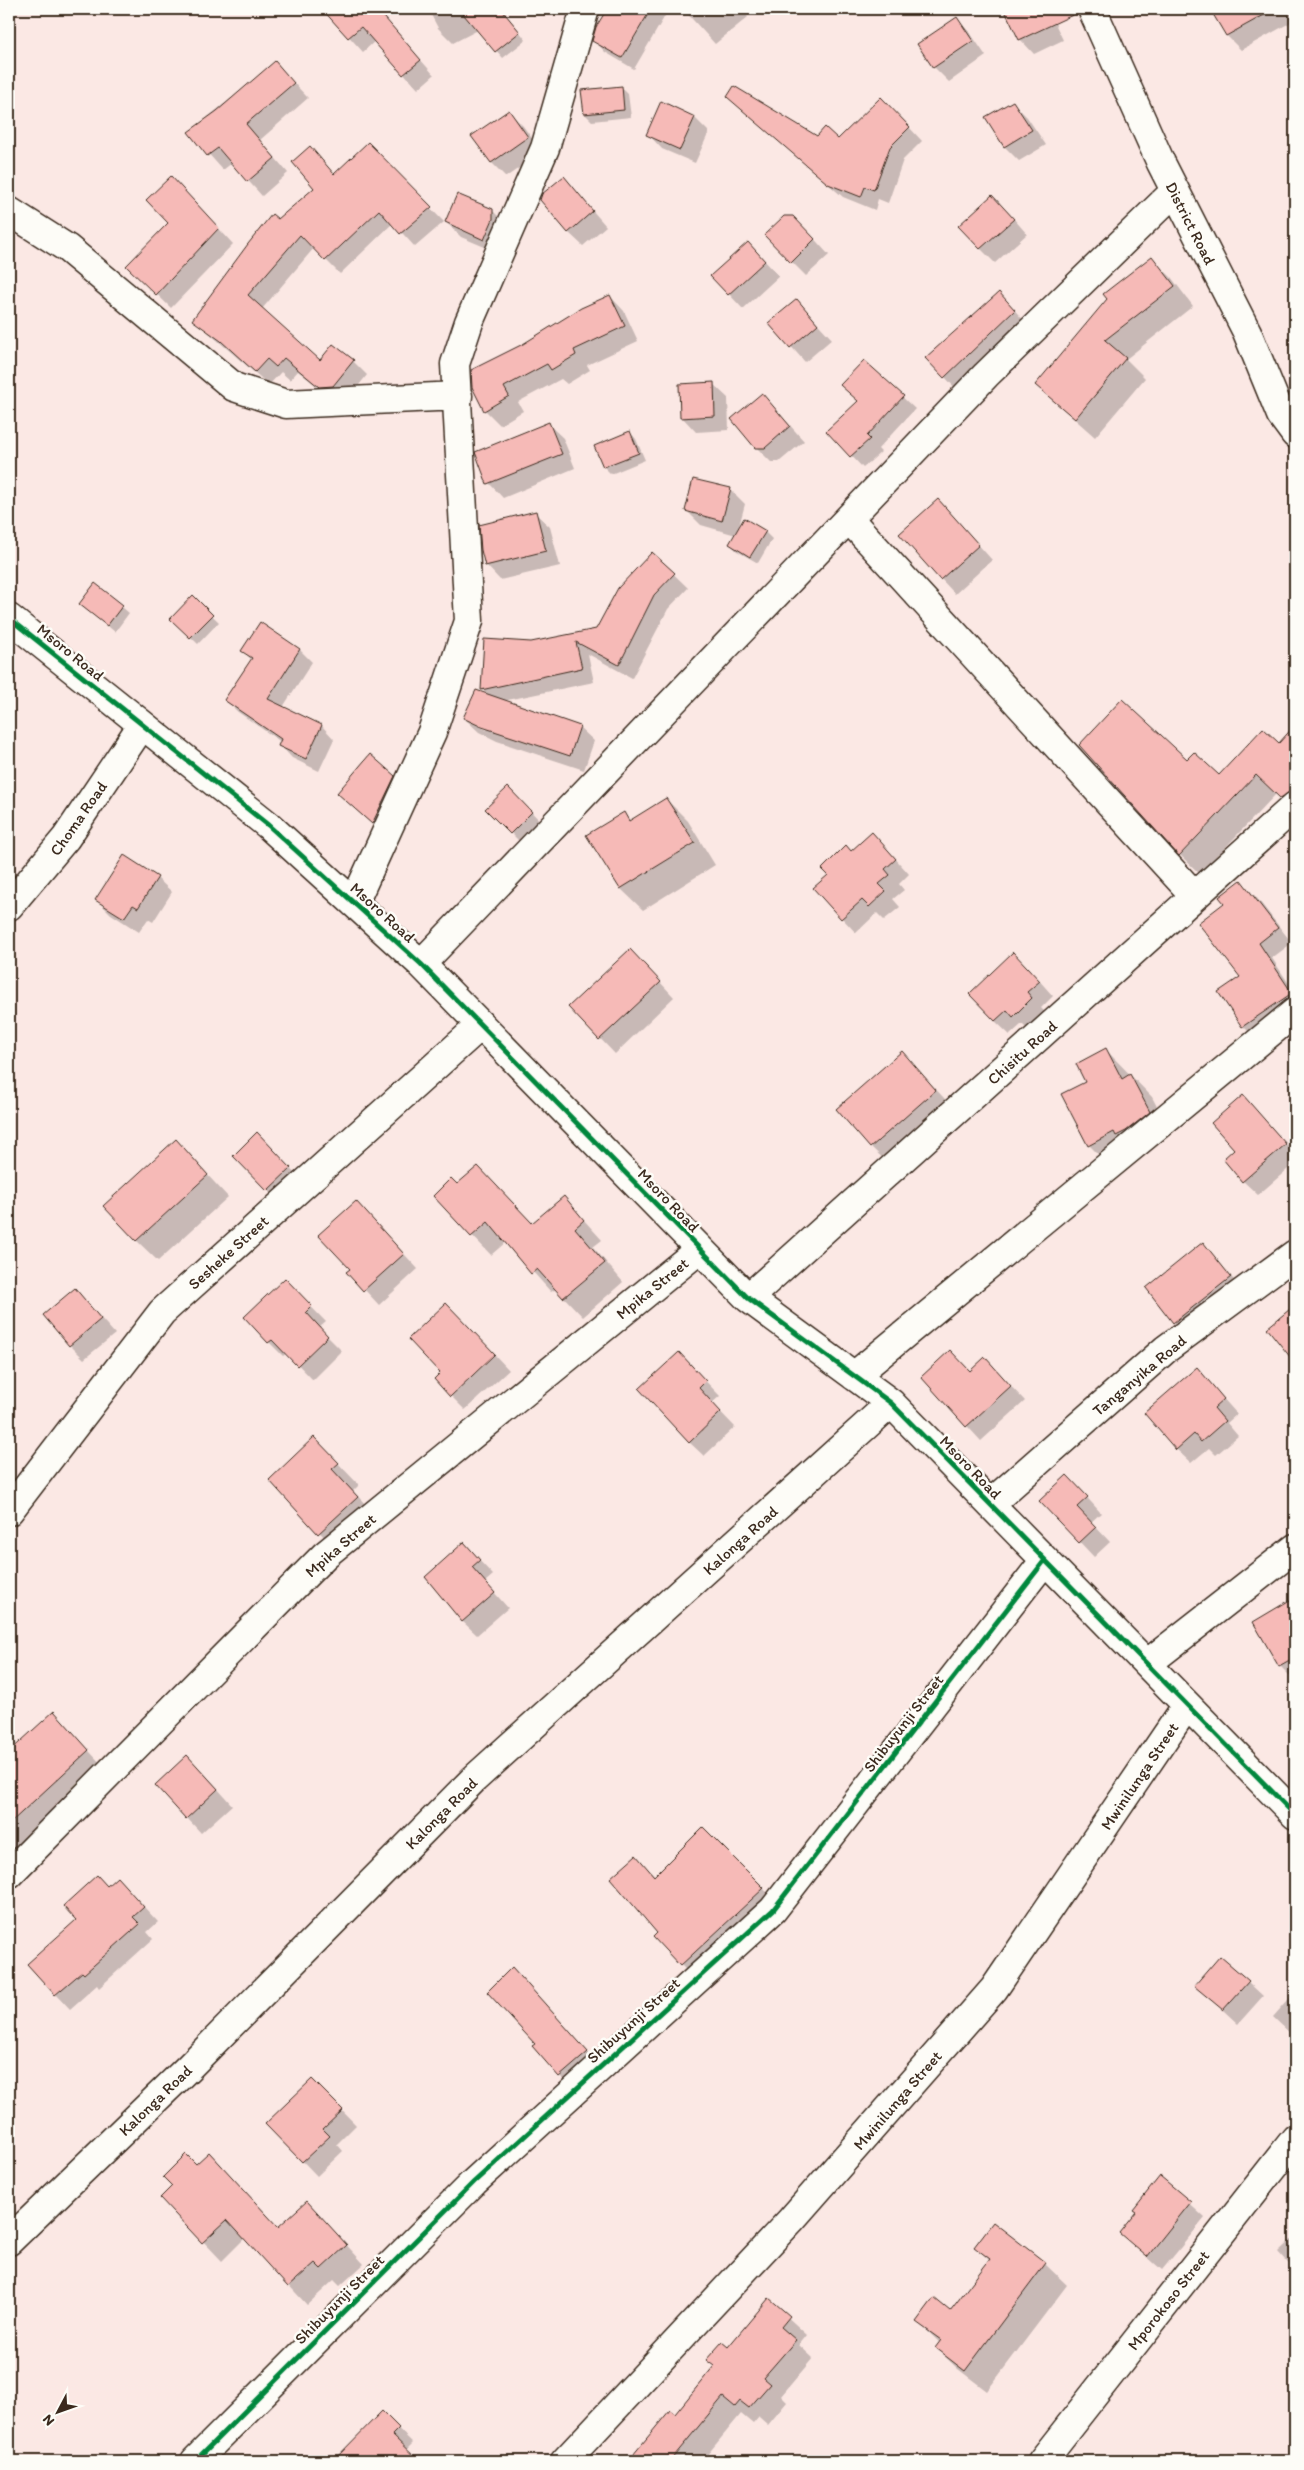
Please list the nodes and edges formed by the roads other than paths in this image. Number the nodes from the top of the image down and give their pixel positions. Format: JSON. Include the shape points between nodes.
{"nodes":[{"id":1,"x":585,"y":9,"type":"edge"},
{"id":2,"x":1092,"y":9,"type":"edge"},
{"id":3,"x":1175,"y":191,"type":"junction"},
{"id":4,"x":9,"y":211,"type":"edge"},
{"id":5,"x":458,"y":396,"type":"junction"},
{"id":6,"x":1295,"y":434,"type":"edge"},
{"id":7,"x":849,"y":519,"type":"junction"},
{"id":8,"x":9,"y":618,"type":"edge"},
{"id":9,"x":142,"y":725,"type":"junction"},
{"id":10,"x":1295,"y":806,"type":"edge"},
{"id":11,"x":1195,"y":896,"type":"junction"},
{"id":12,"x":354,"y":903,"type":"junction"},
{"id":13,"x":9,"y":906,"type":"edge"},
{"id":14,"x":421,"y":964,"type":"junction"},
{"id":15,"x":1295,"y":1012,"type":"edge"},
{"id":16,"x":481,"y":1025,"type":"junction"},
{"id":17,"x":700,"y":1249,"type":"junction"},
{"id":18,"x":1295,"y":1254,"type":"edge"},
{"id":19,"x":748,"y":1298,"type":"junction"},
{"id":20,"x":854,"y":1376,"type":"junction"},
{"id":21,"x":890,"y":1403,"type":"junction"},
{"id":22,"x":990,"y":1504,"type":"junction"},
{"id":23,"x":9,"y":1511,"type":"edge"},
{"id":24,"x":1295,"y":1548,"type":"edge"},
{"id":25,"x":1045,"y":1560,"type":"junction"},
{"id":26,"x":1148,"y":1663,"type":"junction"},
{"id":27,"x":1187,"y":1705,"type":"junction"},
{"id":28,"x":1295,"y":1815,"type":"edge"},
{"id":29,"x":9,"y":1874,"type":"edge"},
{"id":30,"x":1295,"y":2139,"type":"edge"},
{"id":31,"x":9,"y":2241,"type":"edge"},
{"id":32,"x":195,"y":2461,"type":"edge"},
{"id":33,"x":565,"y":2461,"type":"edge"},
{"id":34,"x":1042,"y":2461,"type":"edge"}],
"edges":[{"from":1,"to":5,"type":"street","via":[[545,148],[469,322],[455,364]]},
{"from":2,"to":3,"type":"street","name":"District Road"},
{"from":3,"to":6,"type":"street","name":"District Road","via":[[1247,332],[1281,416]]},
{"from":3,"to":7,"type":"street","via":[[986,375]]},
{"from":4,"to":5,"type":"street","via":[[67,248],[234,387],[286,404]]},
{"from":5,"to":12,"type":"street","via":[[469,621],[432,732]]},
{"from":7,"to":11,"type":"street"},
{"from":7,"to":14,"type":"street"},
{"from":8,"to":9,"type":"street","name":"Msoro Road"},
{"from":9,"to":12,"type":"street","name":"Msoro Road","via":[[268,825]]},
{"from":9,"to":13,"type":"street","name":"Choma Road","via":[[66,838]]},
{"from":10,"to":11,"type":"street","name":"Chisitu Road"},
{"from":11,"to":19,"type":"street","name":"Chisitu Road"},
{"from":12,"to":14,"type":"street","name":"Msoro Road"},
{"from":14,"to":16,"type":"street","name":"Msoro Road"},
{"from":15,"to":20,"type":"street"},
{"from":16,"to":17,"type":"street","name":"Msoro Road"},
{"from":16,"to":23,"type":"street","name":"Sesheke Street","via":[[162,1312]]},
{"from":17,"to":19,"type":"street","name":"Msoro Road"},
{"from":17,"to":29,"type":"street","name":"Mpika Street","via":[[325,1555]]},
{"from":18,"to":22,"type":"street","name":"Tanganyika Road","via":[[1166,1349]]},
{"from":19,"to":20,"type":"street","name":"Msoro Road"},
{"from":20,"to":21,"type":"street","name":"Msoro Road"},
{"from":21,"to":22,"type":"street","name":"Msoro Road"},
{"from":21,"to":31,"type":"street","name":"Kalonga Road","via":[[474,1779],[188,2068]]},
{"from":22,"to":25,"type":"street","name":"Msoro Road"},
{"from":24,"to":26,"type":"street"},
{"from":25,"to":26,"type":"street","name":"Msoro Road"},
{"from":25,"to":32,"type":"street","name":"Shibuyunji Street","via":[[773,1910],[474,2182]]},
{"from":26,"to":27,"type":"street","name":"Msoro Road"},
{"from":27,"to":28,"type":"street","name":"Msoro Road"},
{"from":27,"to":33,"type":"street","name":"Mwinilunga Street","via":[[994,1988],[792,2220]]},
{"from":30,"to":34,"type":"street","name":"Mporokoso Street"}]}
